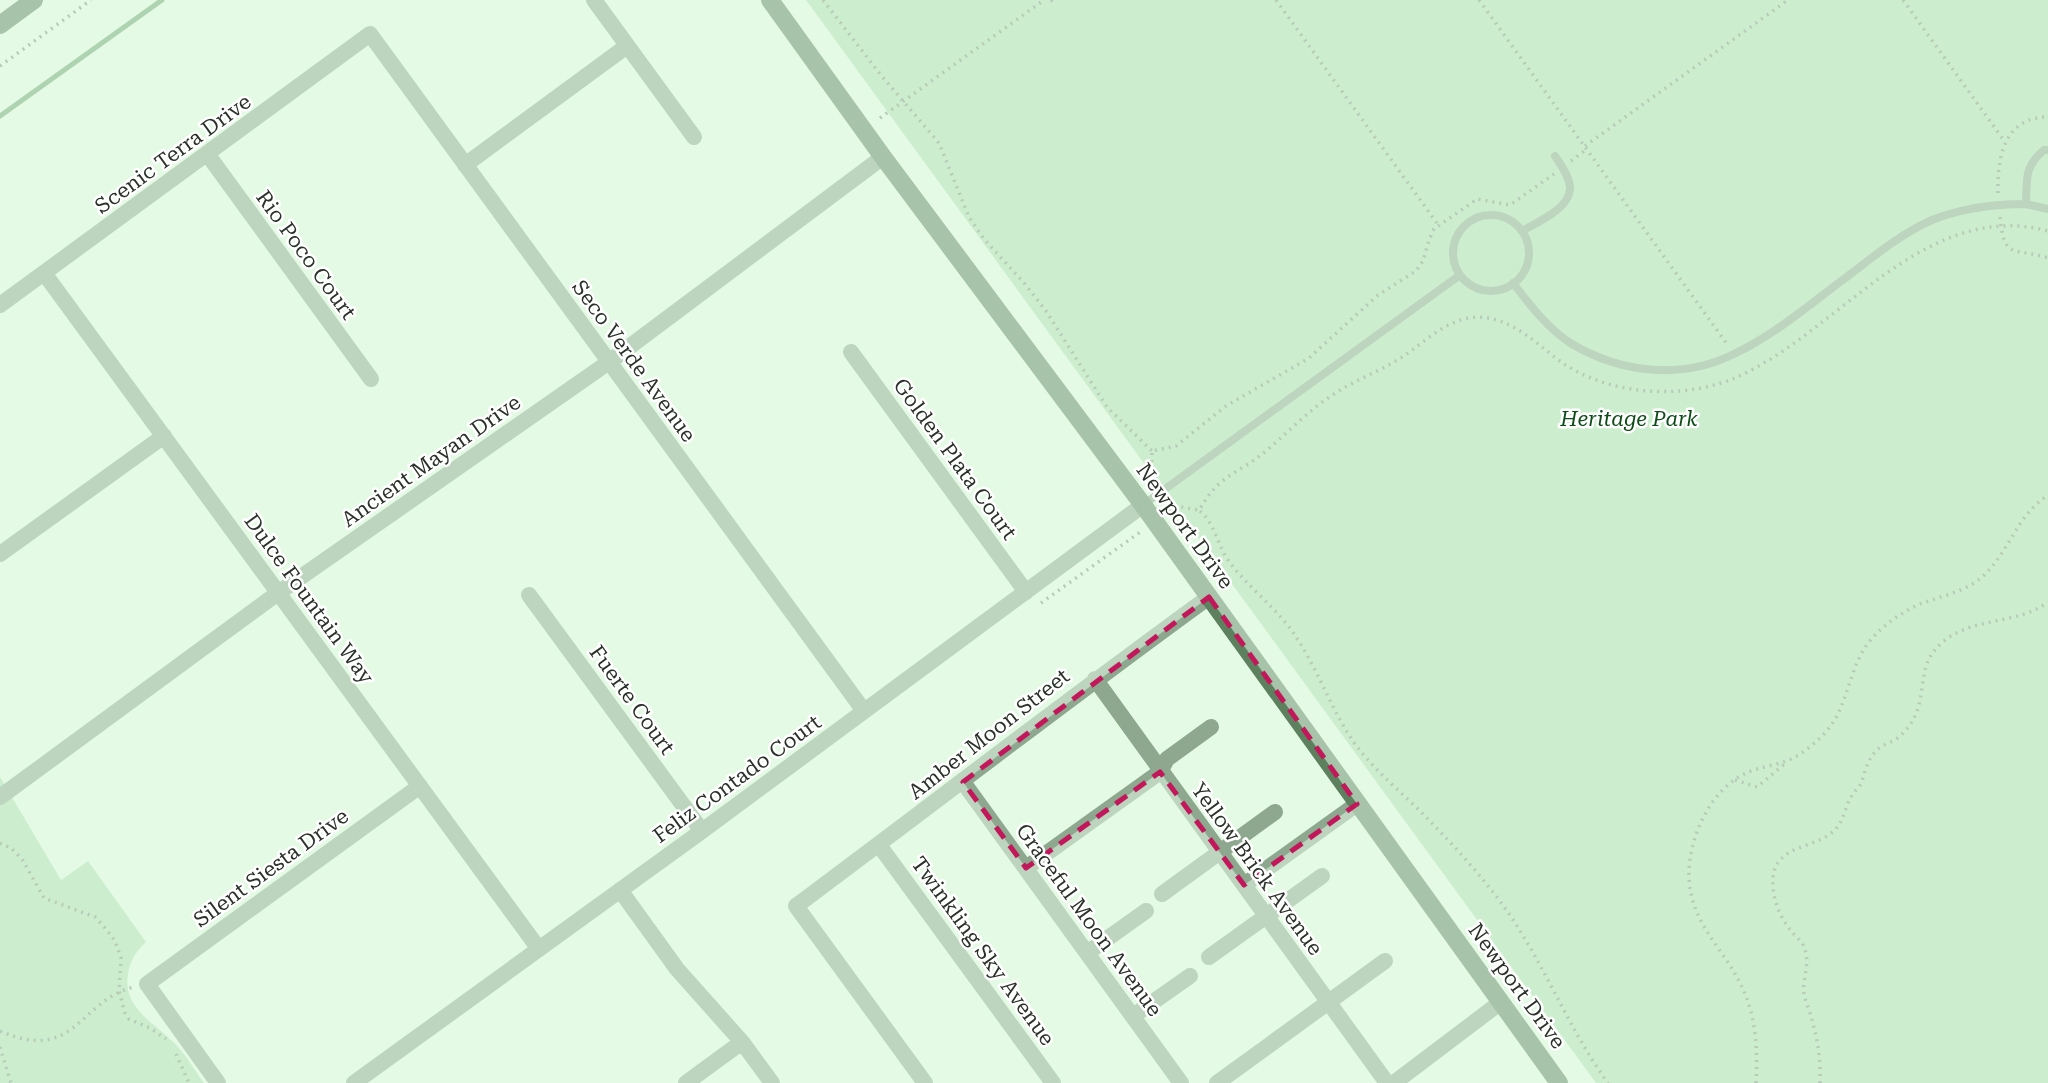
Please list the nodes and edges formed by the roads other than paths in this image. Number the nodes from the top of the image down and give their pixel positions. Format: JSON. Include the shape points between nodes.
{"nodes":[{"id":1,"x":34,"y":0,"type":"edge"},
{"id":2,"x":594,"y":0,"type":"edge"},
{"id":3,"x":770,"y":0,"type":"edge"},
{"id":4,"x":0,"y":24,"type":"edge"},
{"id":5,"x":370,"y":34,"type":"joint"},
{"id":6,"x":627,"y":46,"type":"junction"},
{"id":7,"x":694,"y":136,"type":"dead end"},
{"id":8,"x":2048,"y":150,"type":"edge"},
{"id":9,"x":208,"y":155,"type":"junction"},
{"id":10,"x":1555,"y":156,"type":"dead end"},
{"id":11,"x":883,"y":157,"type":"junction"},
{"id":12,"x":465,"y":165,"type":"junction"},
{"id":13,"x":2026,"y":204,"type":"junction"},
{"id":14,"x":2048,"y":209,"type":"edge"},
{"id":15,"x":1522,"y":231,"type":"junction"},
{"id":16,"x":44,"y":273,"type":"junction"},
{"id":17,"x":1460,"y":275,"type":"junction"},
{"id":18,"x":1513,"y":283,"type":"junction"},
{"id":19,"x":0,"y":305,"type":"edge"},
{"id":20,"x":851,"y":352,"type":"dead end"},
{"id":21,"x":609,"y":362,"type":"junction"},
{"id":22,"x":371,"y":379,"type":"dead end"},
{"id":23,"x":163,"y":436,"type":"junction"},
{"id":24,"x":1143,"y":505,"type":"junction"},
{"id":25,"x":0,"y":554,"type":"edge"},
{"id":26,"x":1026,"y":592,"type":"junction"},
{"id":27,"x":278,"y":593,"type":"junction"},
{"id":28,"x":529,"y":595,"type":"dead end"},
{"id":29,"x":1209,"y":597,"type":"junction"},
{"id":30,"x":1095,"y":679,"type":"junction"},
{"id":31,"x":864,"y":711,"type":"junction"},
{"id":32,"x":1211,"y":727,"type":"dead end"},
{"id":33,"x":1160,"y":772,"type":"junction"},
{"id":34,"x":963,"y":782,"type":"junction"},
{"id":35,"x":420,"y":786,"type":"junction"},
{"id":36,"x":0,"y":797,"type":"edge"},
{"id":37,"x":1357,"y":804,"type":"junction"},
{"id":38,"x":1275,"y":812,"type":"dead end"},
{"id":39,"x":702,"y":831,"type":"junction"},
{"id":40,"x":878,"y":845,"type":"junction"},
{"id":41,"x":1219,"y":852,"type":"junction"},
{"id":42,"x":1026,"y":868,"type":"junction"},
{"id":43,"x":1322,"y":876,"type":"dead end"},
{"id":44,"x":1244,"y":885,"type":"junction"},
{"id":45,"x":620,"y":890,"type":"junction"},
{"id":46,"x":1163,"y":894,"type":"dead end"},
{"id":47,"x":1146,"y":911,"type":"dead end"},
{"id":48,"x":1266,"y":916,"type":"junction"},
{"id":49,"x":539,"y":949,"type":"junction"},
{"id":50,"x":1087,"y":953,"type":"junction"},
{"id":51,"x":1209,"y":957,"type":"dead end"},
{"id":52,"x":1385,"y":961,"type":"dead end"},
{"id":53,"x":1190,"y":976,"type":"dead end"},
{"id":54,"x":1329,"y":1002,"type":"junction"},
{"id":55,"x":1501,"y":1002,"type":"junction"},
{"id":56,"x":1133,"y":1016,"type":"junction"},
{"id":57,"x":742,"y":1042,"type":"junction"},
{"id":58,"x":218,"y":1083,"type":"edge"},
{"id":59,"x":354,"y":1083,"type":"edge"},
{"id":60,"x":686,"y":1083,"type":"edge"},
{"id":61,"x":772,"y":1083,"type":"edge"},
{"id":62,"x":925,"y":1083,"type":"edge"},
{"id":63,"x":1053,"y":1083,"type":"edge"},
{"id":64,"x":1181,"y":1083,"type":"edge"},
{"id":65,"x":1217,"y":1083,"type":"edge"},
{"id":66,"x":1387,"y":1083,"type":"edge"},
{"id":67,"x":1394,"y":1083,"type":"edge"},
{"id":68,"x":1559,"y":1083,"type":"edge"}],
"edges":[{"from":1,"to":4,"type":"street"},
{"from":2,"to":6,"type":"street"},
{"from":3,"to":11,"type":"street","name":"Newport Drive"},
{"from":5,"to":9,"type":"street","name":"Scenic Terra Drive"},
{"from":5,"to":12,"type":"street","name":"Seco Verde Avenue"},
{"from":6,"to":7,"type":"street"},
{"from":6,"to":12,"type":"street"},
{"from":8,"to":13,"type":"lane","via":[[2033,159],[2028,169]]},
{"from":9,"to":16,"type":"street","name":"Scenic Terra Drive"},
{"from":9,"to":22,"type":"street","name":"Rio Poco Court"},
{"from":10,"to":15,"type":"lane","via":[[1570,188],[1564,202]]},
{"from":11,"to":21,"type":"street","name":"Ancient Mayan Drive"},
{"from":11,"to":24,"type":"street","name":"Newport Drive"},
{"from":12,"to":21,"type":"street","name":"Seco Verde Avenue"},
{"from":13,"to":14,"type":"lane"},
{"from":13,"to":18,"type":"lane","via":[[1986,206],[1932,220],[1736,354],[1668,371],[1636,369],[1601,359],[1570,343]]},
{"from":15,"to":17,"type":"lane","via":[[1492,215],[1480,216],[1460,230],[1453,254]]},
{"from":15,"to":18,"type":"lane","via":[[1529,256],[1526,268]]},
{"from":16,"to":19,"type":"street","name":"Scenic Terra Drive"},
{"from":16,"to":23,"type":"street","name":"Dulce Fountain Way"},
{"from":17,"to":18,"type":"lane","via":[[1484,290]]},
{"from":17,"to":24,"type":"lane"},
{"from":20,"to":26,"type":"street","name":"Golden Plata Court"},
{"from":21,"to":27,"type":"street","name":"Ancient Mayan Drive"},
{"from":21,"to":31,"type":"street","name":"Seco Verde Avenue"},
{"from":23,"to":25,"type":"street"},
{"from":23,"to":27,"type":"street","name":"Dulce Fountain Way"},
{"from":24,"to":26,"type":"street","name":"Feliz Contado Court"},
{"from":24,"to":29,"type":"street","name":"Newport Drive"},
{"from":26,"to":31,"type":"street","name":"Feliz Contado Court"},
{"from":27,"to":35,"type":"street","name":"Dulce Fountain Way"},
{"from":27,"to":36,"type":"street","name":"Ancient Mayan Drive"},
{"from":28,"to":39,"type":"street","name":"Fuerte Court"},
{"from":29,"to":30,"type":"street","name":"Amber Moon Street"},
{"from":29,"to":37,"type":"street","name":"Newport Drive"},
{"from":30,"to":33,"type":"street","name":"Yellow Brick Avenue"},
{"from":30,"to":34,"type":"street","name":"Amber Moon Street"},
{"from":31,"to":39,"type":"street","name":"Feliz Contado Court"},
{"from":32,"to":33,"type":"street","via":[[1167,758]]},
{"from":33,"to":41,"type":"street","name":"Yellow Brick Avenue"},
{"from":33,"to":42,"type":"street"},
{"from":34,"to":40,"type":"street","name":"Amber Moon Street"},
{"from":34,"to":42,"type":"street","name":"Graceful Moon Avenue"},
{"from":35,"to":49,"type":"street","name":"Dulce Fountain Way"},
{"from":35,"to":58,"type":"street","name":"Silent Siesta Drive","via":[[146,984]]},
{"from":37,"to":44,"type":"street"},
{"from":37,"to":55,"type":"street","name":"Newport Drive"},
{"from":38,"to":41,"type":"street"},
{"from":39,"to":45,"type":"street","name":"Feliz Contado Court"},
{"from":40,"to":62,"type":"street","name":"Amber Moon Street","via":[[796,906]]},
{"from":40,"to":63,"type":"street","name":"Twinkling Sky Avenue"},
{"from":41,"to":44,"type":"street","name":"Yellow Brick Avenue"},
{"from":41,"to":46,"type":"street"},
{"from":42,"to":50,"type":"street","name":"Graceful Moon Avenue"},
{"from":43,"to":48,"type":"street"},
{"from":44,"to":48,"type":"street","name":"Yellow Brick Avenue"},
{"from":45,"to":49,"type":"street","name":"Feliz Contado Court"},
{"from":45,"to":57,"type":"street","via":[[677,969]]},
{"from":47,"to":50,"type":"street"},
{"from":48,"to":51,"type":"street"},
{"from":48,"to":54,"type":"street","name":"Yellow Brick Avenue"},
{"from":49,"to":59,"type":"street","name":"Feliz Contado Court"},
{"from":50,"to":56,"type":"street","name":"Graceful Moon Avenue"},
{"from":52,"to":54,"type":"street"},
{"from":53,"to":56,"type":"street"},
{"from":54,"to":65,"type":"street"},
{"from":54,"to":66,"type":"street","name":"Yellow Brick Avenue"},
{"from":55,"to":67,"type":"street"},
{"from":55,"to":68,"type":"street","name":"Newport Drive"},
{"from":56,"to":64,"type":"street","name":"Graceful Moon Avenue"},
{"from":57,"to":60,"type":"street"},
{"from":57,"to":61,"type":"street"}]}
